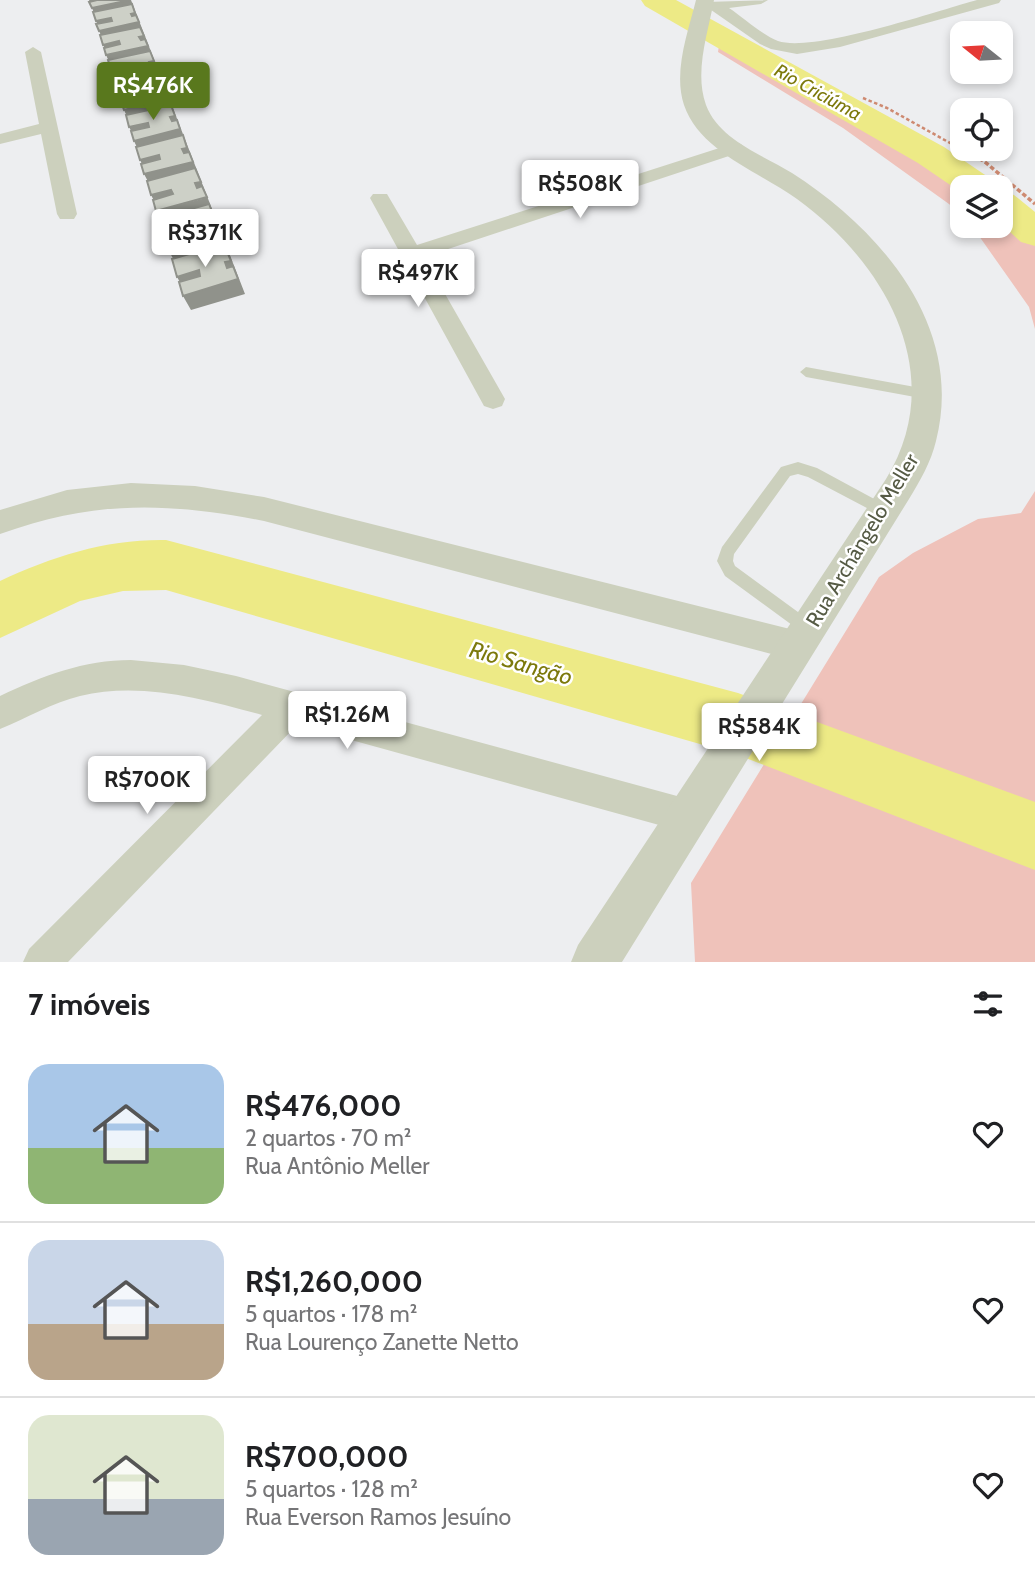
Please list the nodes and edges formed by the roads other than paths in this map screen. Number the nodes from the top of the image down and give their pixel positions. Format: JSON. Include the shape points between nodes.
{"nodes":[{"id":1,"x":761,"y":0,"type":"edge"},
{"id":2,"x":994,"y":0,"type":"edge"},
{"id":3,"x":706,"y":7,"type":"edge"},
{"id":4,"x":33,"y":52,"type":"dead end"},
{"id":5,"x":50,"y":127,"type":"junction"},
{"id":6,"x":0,"y":139,"type":"edge"},
{"id":7,"x":735,"y":148,"type":"junction"},
{"id":8,"x":380,"y":198,"type":"dead end"},
{"id":9,"x":67,"y":214,"type":"dead end"},
{"id":10,"x":412,"y":254,"type":"junction"},
{"id":11,"x":806,"y":372,"type":"dead end"},
{"id":12,"x":926,"y":394,"type":"junction"},
{"id":13,"x":493,"y":398,"type":"dead end"},
{"id":14,"x":884,"y":511,"type":"junction"},
{"id":15,"x":0,"y":522,"type":"edge"},
{"id":16,"x":803,"y":637,"type":"junction"},
{"id":17,"x":291,"y":708,"type":"junction"},
{"id":18,"x":0,"y":713,"type":"edge"},
{"id":19,"x":688,"y":816,"type":"junction"},
{"id":20,"x":41,"y":962,"type":"edge"},
{"id":21,"x":595,"y":962,"type":"edge"}],
"edges":[{"from":1,"to":3,"type":"street"},
{"from":2,"to":3,"type":"street","via":[[834,44],[797,48],[765,41]]},
{"from":3,"to":7,"type":"street","name":"Rua Archângelo Meller","via":[[692,94],[709,126]]},
{"from":4,"to":5,"type":"street"},
{"from":5,"to":6,"type":"street"},
{"from":5,"to":9,"type":"street"},
{"from":7,"to":10,"type":"street"},
{"from":7,"to":12,"type":"street","name":"Rua Archângelo Meller","via":[[832,214],[880,261],[908,308],[920,343]]},
{"from":8,"to":10,"type":"street"},
{"from":10,"to":13,"type":"street"},
{"from":11,"to":12,"type":"lane"},
{"from":12,"to":14,"type":"street","name":"Rua Archângelo Meller","via":[[916,452]]},
{"from":14,"to":16,"type":"street","name":"Rua Archângelo Meller"},
{"from":14,"to":16,"type":"lane","via":[[812,472],[786,471],[727,552],[730,572]]},
{"from":15,"to":16,"type":"street","via":[[49,506],[132,493],[175,494],[264,509]]},
{"from":16,"to":19,"type":"street","name":"Rua Archângelo Meller"},
{"from":17,"to":18,"type":"street","via":[[130,674],[87,679],[40,692]]},
{"from":17,"to":19,"type":"street"},
{"from":17,"to":20,"type":"street"},
{"from":19,"to":21,"type":"street"}]}
